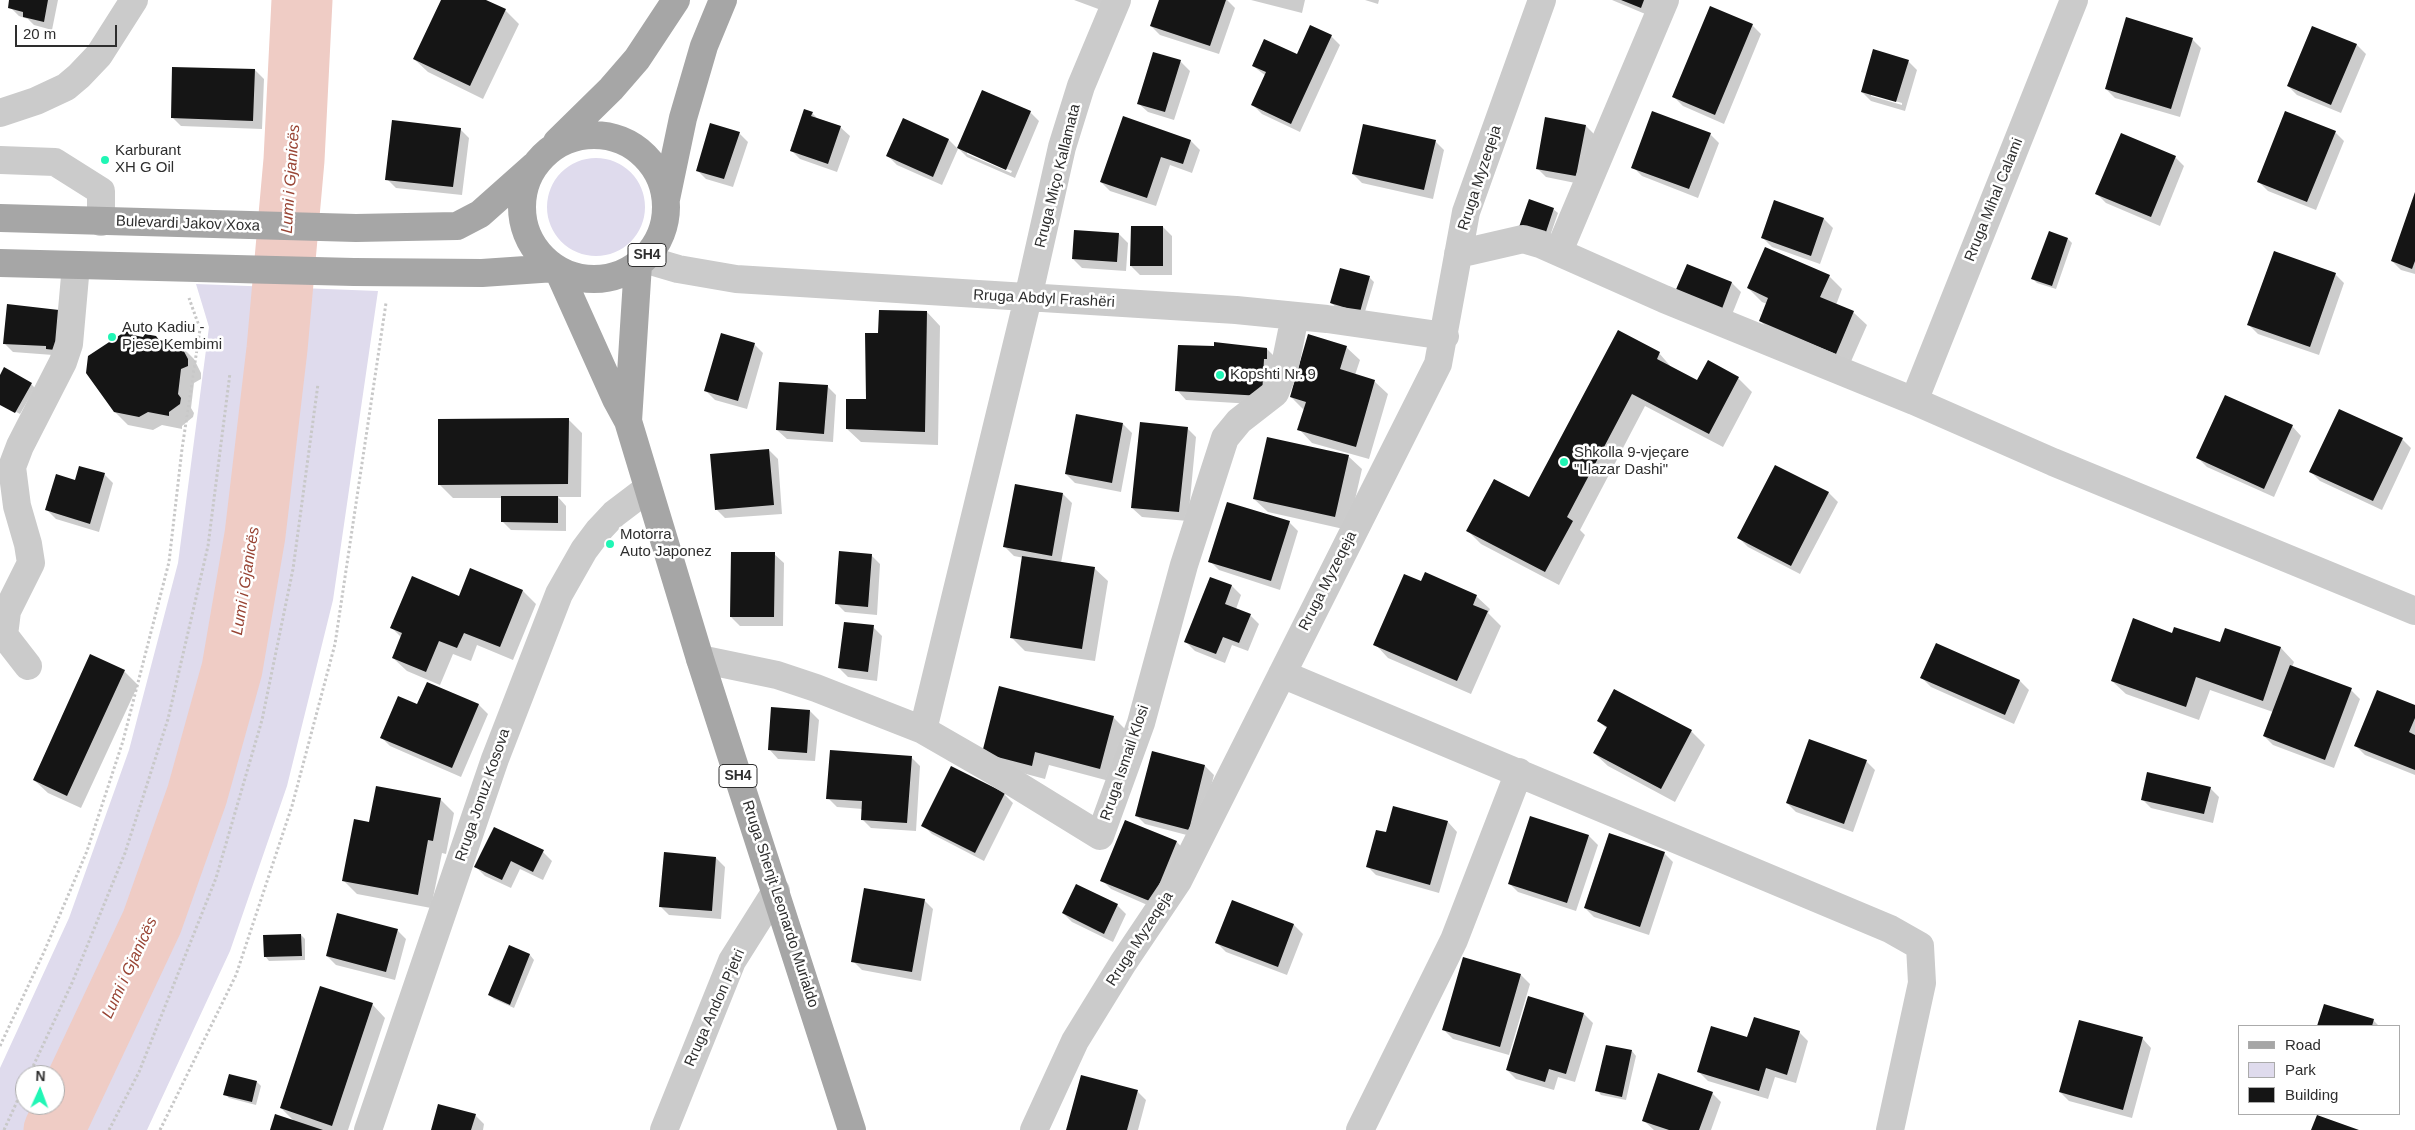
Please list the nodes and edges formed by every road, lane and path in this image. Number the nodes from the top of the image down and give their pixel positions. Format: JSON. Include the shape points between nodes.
{"nodes":[{"id":1,"x":134,"y":0,"type":"edge"},
{"id":2,"x":676,"y":0,"type":"edge"},
{"id":3,"x":723,"y":0,"type":"edge"},
{"id":4,"x":1117,"y":0,"type":"edge"},
{"id":5,"x":1542,"y":0,"type":"edge"},
{"id":6,"x":1665,"y":0,"type":"edge"},
{"id":7,"x":2074,"y":0,"type":"edge"},
{"id":8,"x":0,"y":113,"type":"edge"},
{"id":9,"x":541,"y":159,"type":"junction"},
{"id":10,"x":0,"y":160,"type":"edge"},
{"id":11,"x":666,"y":201,"type":"junction"},
{"id":12,"x":0,"y":218,"type":"edge"},
{"id":13,"x":101,"y":222,"type":"junction"},
{"id":14,"x":1559,"y":251,"type":"junction"},
{"id":15,"x":1458,"y":254,"type":"junction"},
{"id":16,"x":641,"y":262,"type":"junction"},
{"id":17,"x":0,"y":263,"type":"edge"},
{"id":18,"x":76,"y":265,"type":"junction"},
{"id":19,"x":177,"y":267,"type":"junction"},
{"id":20,"x":557,"y":269,"type":"junction"},
{"id":21,"x":391,"y":272,"type":"junction"},
{"id":22,"x":1028,"y":298,"type":"junction"},
{"id":23,"x":1295,"y":316,"type":"junction"},
{"id":24,"x":1445,"y":336,"type":"junction"},
{"id":25,"x":230,"y":373,"type":"dead end"},
{"id":26,"x":318,"y":384,"type":"dead end"},
{"id":27,"x":1914,"y":401,"type":"junction"},
{"id":28,"x":628,"y":421,"type":"junction"},
{"id":29,"x":647,"y":489,"type":"junction"},
{"id":30,"x":2415,"y":611,"type":"edge"},
{"id":31,"x":700,"y":659,"type":"junction"},
{"id":32,"x":28,"y":666,"type":"dead end"},
{"id":33,"x":1282,"y":674,"type":"junction"},
{"id":34,"x":923,"y":730,"type":"junction"},
{"id":35,"x":1519,"y":772,"type":"junction"},
{"id":36,"x":776,"y":892,"type":"junction"},
{"id":37,"x":0,"y":1046,"type":"edge"},
{"id":38,"x":34,"y":1065,"type":"edge"},
{"id":39,"x":15,"y":1106,"type":"edge"},
{"id":40,"x":4,"y":1130,"type":"edge"},
{"id":41,"x":109,"y":1130,"type":"edge"},
{"id":42,"x":160,"y":1130,"type":"edge"},
{"id":43,"x":368,"y":1130,"type":"edge"},
{"id":44,"x":664,"y":1130,"type":"edge"},
{"id":45,"x":852,"y":1130,"type":"edge"},
{"id":46,"x":1034,"y":1130,"type":"edge"},
{"id":47,"x":1360,"y":1130,"type":"edge"},
{"id":48,"x":1890,"y":1130,"type":"edge"}],
"edges":[{"from":1,"to":8,"type":"street","via":[[99,55],[66,87]]},
{"from":2,"to":9,"type":"main road","number":"SH4","via":[[637,59]]},
{"from":3,"to":11,"type":"main road","number":"SH4","via":[[704,46],[683,118]]},
{"from":4,"to":22,"type":"street","name":"Rruga Miço Kallamata","via":[[1081,86],[1062,147]]},
{"from":5,"to":15,"type":"street","name":"Rruga Myzeqeja","via":[[1466,212]]},
{"from":6,"to":14,"type":"street"},
{"from":7,"to":27,"type":"street","name":"Rruga Mihal Calami"},
{"from":9,"to":11,"type":"main road","number":"SH4","via":[[562,142],[587,135],[621,140],[644,154],[655,167]]},
{"from":9,"to":13,"type":"main road","name":"Bulevardi Jakov Xoxa","via":[[480,214],[457,226],[356,228]]},
{"from":9,"to":20,"type":"main road","number":"SH4","via":[[523,190],[522,217],[530,242]]},
{"from":10,"to":13,"type":"street","via":[[55,162],[101,191]]},
{"from":11,"to":16,"type":"main road","number":"SH4","via":[[661,232]]},
{"from":12,"to":13,"type":"main road","name":"Bulevardi Jakov Xoxa"},
{"from":14,"to":15,"type":"street","via":[[1523,239]]},
{"from":14,"to":27,"type":"street"},
{"from":15,"to":24,"type":"street","name":"Rruga Myzeqeja"},
{"from":16,"to":20,"type":"main road","number":"SH4","via":[[626,272],[598,279],[571,276]]},
{"from":16,"to":22,"type":"street","name":"Rruga Abdyl Frashëri","via":[[736,279]]},
{"from":16,"to":28,"type":"main road","name":"Rruga Shenjt Leonardo Murialdo","number":"SH4"},
{"from":17,"to":18,"type":"main road"},
{"from":18,"to":19,"type":"main road"},
{"from":18,"to":32,"type":"street","via":[[69,344],[12,467],[17,506],[31,563],[7,611],[4,635]]},
{"from":19,"to":21,"type":"main road"},
{"from":19,"to":37,"type":"path","via":[[200,329],[169,562],[123,741],[87,851]]},
{"from":20,"to":21,"type":"main road","via":[[482,273]]},
{"from":20,"to":28,"type":"main road","name":"Rruga Shenjt Leonardo Murialdo","number":"SH4"},
{"from":21,"to":42,"type":"path","via":[[335,644],[292,806],[236,975]]},
{"from":22,"to":23,"type":"street","name":"Rruga Abdyl Frashëri"},
{"from":22,"to":34,"type":"street","name":"Rruga Miço Kallamata"},
{"from":23,"to":24,"type":"street","name":"Rruga Abdyl Frashëri"},
{"from":23,"to":34,"type":"street","name":"Rruga Ismail Klosi","via":[[1284,370],[1275,393],[1239,421],[1225,438],[1184,565],[1140,723],[1100,836]]},
{"from":24,"to":33,"type":"street","name":"Rruga Myzeqeja","via":[[1438,364]]},
{"from":25,"to":38,"type":"path","via":[[208,546],[168,719],[125,853],[72,983]]},
{"from":26,"to":41,"type":"path","via":[[293,570],[262,720],[216,878],[138,1072]]},
{"from":27,"to":30,"type":"street","via":[[2053,462]]},
{"from":28,"to":29,"type":"main road","name":"Rruga Shenjt Leonardo Murialdo","number":"SH4"},
{"from":29,"to":31,"type":"main road","name":"Rruga Shenjt Leonardo Murialdo","number":"SH4"},
{"from":29,"to":43,"type":"street","name":"Rruga Jonuz Kosova","via":[[599,530],[560,594],[495,759]]},
{"from":31,"to":34,"type":"street","name":"Rruga Ismail Klosi","via":[[777,675]]},
{"from":31,"to":36,"type":"main road","name":"Rruga Shenjt Leonardo Murialdo","number":"SH4"},
{"from":33,"to":35,"type":"street"},
{"from":33,"to":46,"type":"street","name":"Rruga Myzeqeja","via":[[1178,881],[1075,1042]]},
{"from":35,"to":47,"type":"street","via":[[1454,940]]},
{"from":35,"to":48,"type":"street","via":[[1890,929],[1920,946],[1922,982]]},
{"from":36,"to":44,"type":"street","name":"Rruga Andon Pjetri","via":[[732,961]]},
{"from":36,"to":45,"type":"main road","name":"Rruga Shenjt Leonardo Murialdo","number":"SH4"},
{"from":39,"to":40,"type":"path"}]}
